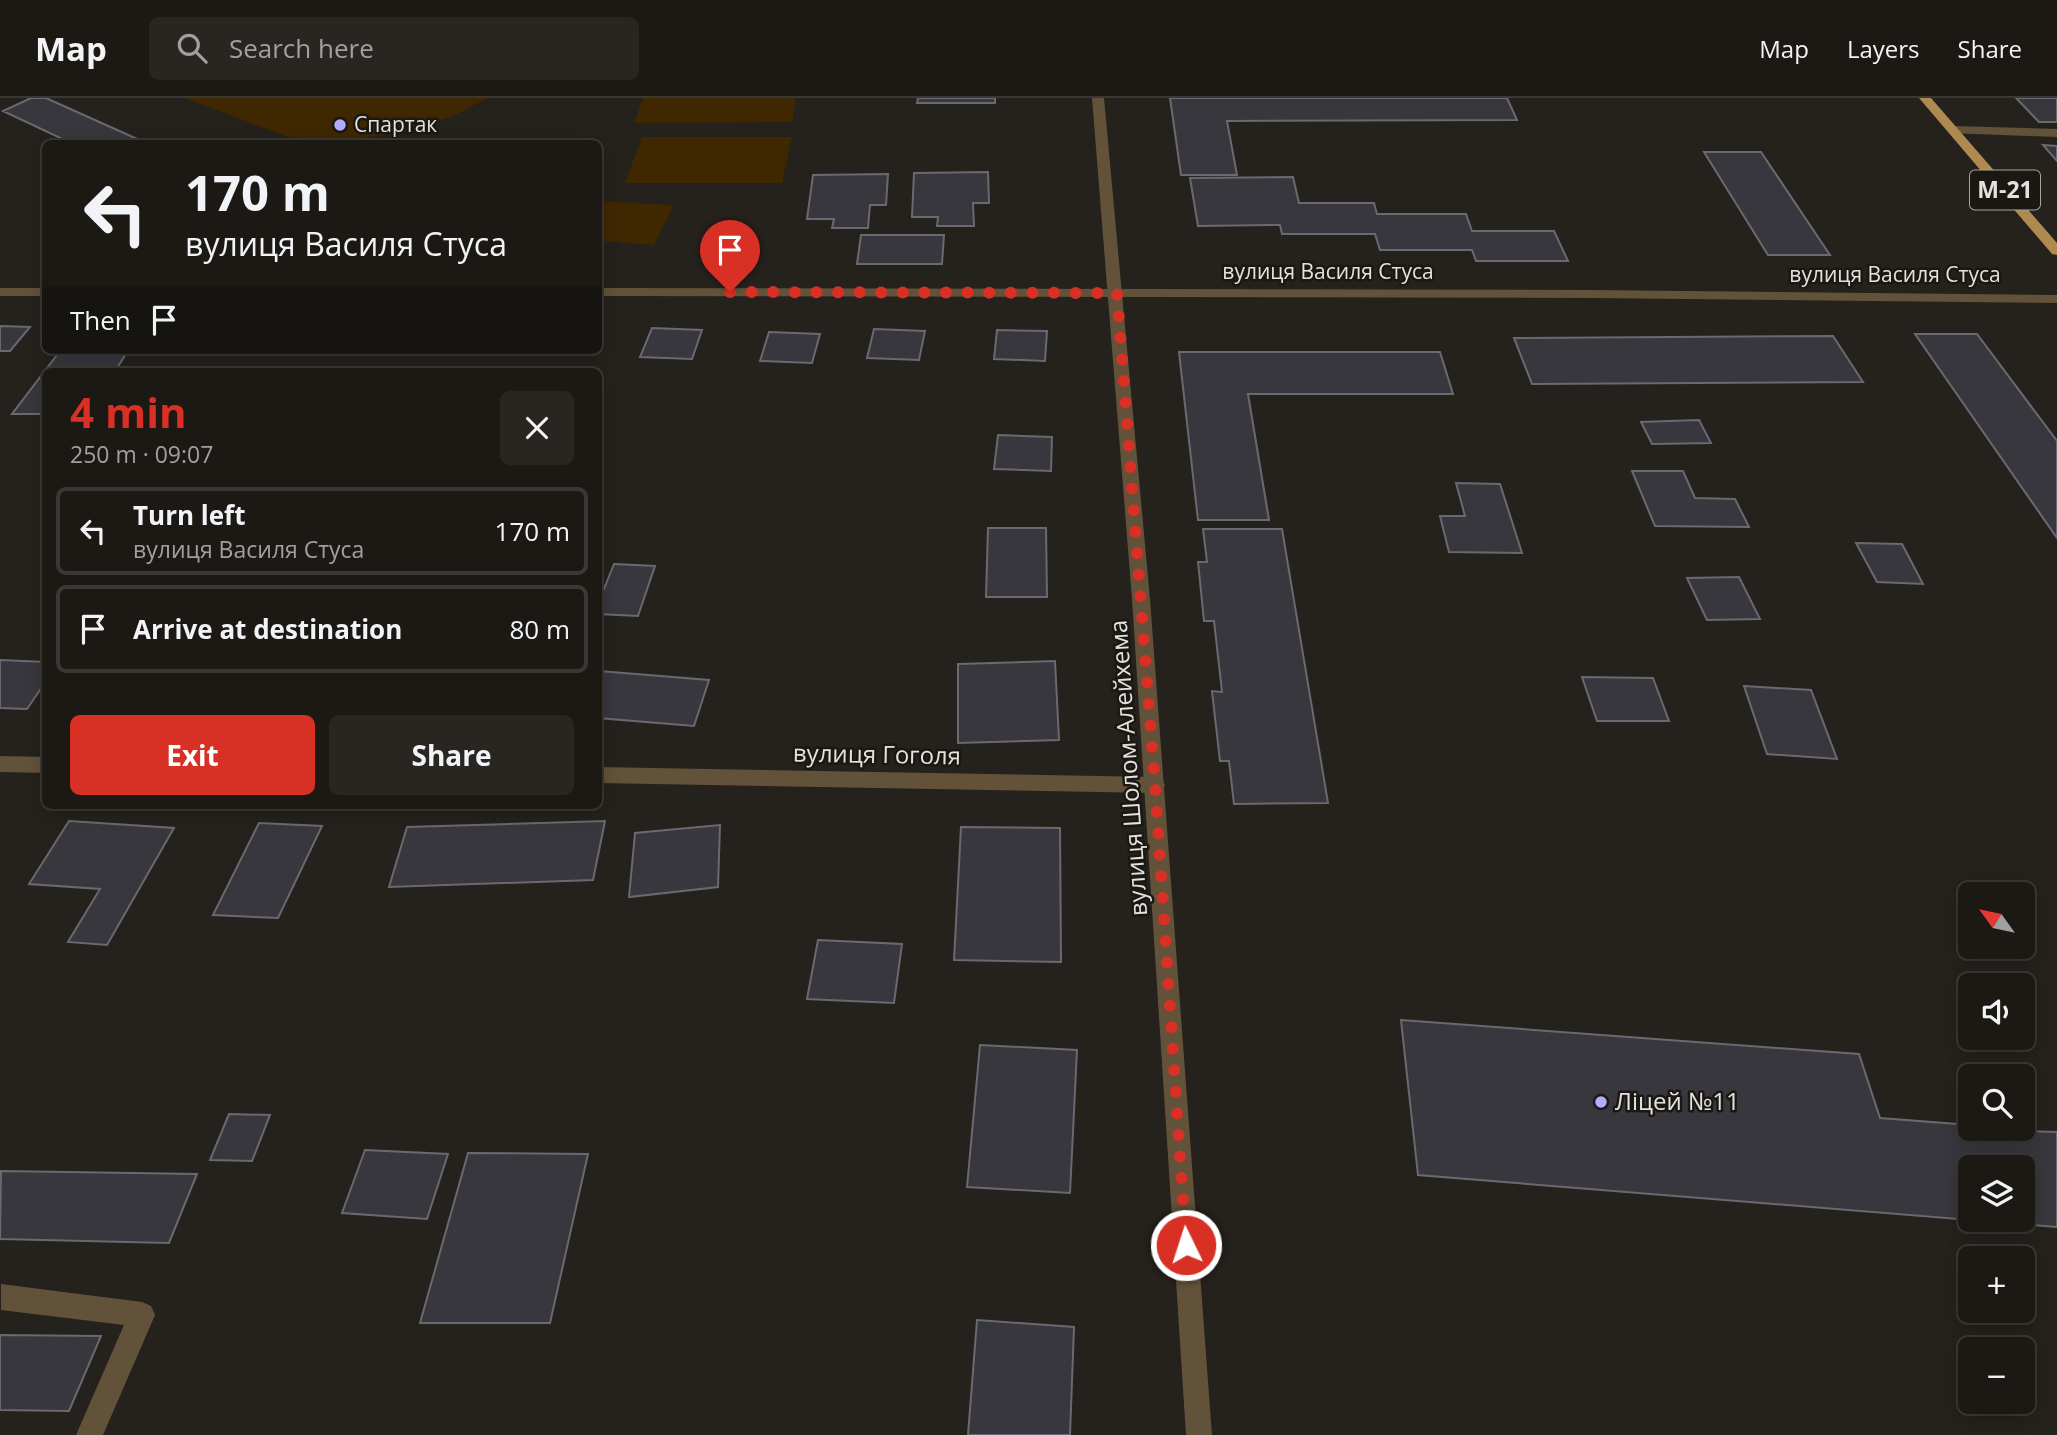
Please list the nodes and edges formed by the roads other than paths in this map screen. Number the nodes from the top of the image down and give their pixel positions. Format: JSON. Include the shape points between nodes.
{"nodes":[{"id":1,"x":1098,"y":98,"type":"edge"},
{"id":2,"x":1925,"y":98,"type":"edge"},
{"id":3,"x":1953,"y":130,"type":"junction"},
{"id":4,"x":2057,"y":133,"type":"edge"},
{"id":5,"x":2057,"y":251,"type":"edge"},
{"id":6,"x":0,"y":292,"type":"edge"},
{"id":7,"x":42,"y":292,"type":"edge"},
{"id":8,"x":602,"y":292,"type":"edge"},
{"id":9,"x":1117,"y":293,"type":"junction"},
{"id":10,"x":2057,"y":299,"type":"edge"},
{"id":11,"x":0,"y":764,"type":"edge"},
{"id":12,"x":42,"y":765,"type":"edge"},
{"id":13,"x":602,"y":775,"type":"edge"},
{"id":14,"x":1155,"y":785,"type":"junction"},
{"id":15,"x":1,"y":1297,"type":"edge"},
{"id":16,"x":89,"y":1435,"type":"edge"},
{"id":17,"x":1199,"y":1435,"type":"edge"}],
"edges":[{"from":1,"to":9,"type":"street","name":"вулиця Шолом-Алейхема"},
{"from":2,"to":3,"type":"highway","number":"М-21"},
{"from":3,"to":4,"type":"street"},
{"from":3,"to":5,"type":"highway","number":"М-21"},
{"from":6,"to":7,"type":"street"},
{"from":8,"to":9,"type":"street","name":"вулиця Василя Стуса"},
{"from":9,"to":10,"type":"street","name":"вулиця Василя Стуса"},
{"from":9,"to":14,"type":"street","name":"вулиця Шолом-Алейхема"},
{"from":11,"to":12,"type":"street"},
{"from":13,"to":14,"type":"street","name":"вулиця Гоголя"},
{"from":14,"to":17,"type":"street","name":"вулиця Шолом-Алейхема"},
{"from":15,"to":16,"type":"street","via":[[142,1315]]}]}
